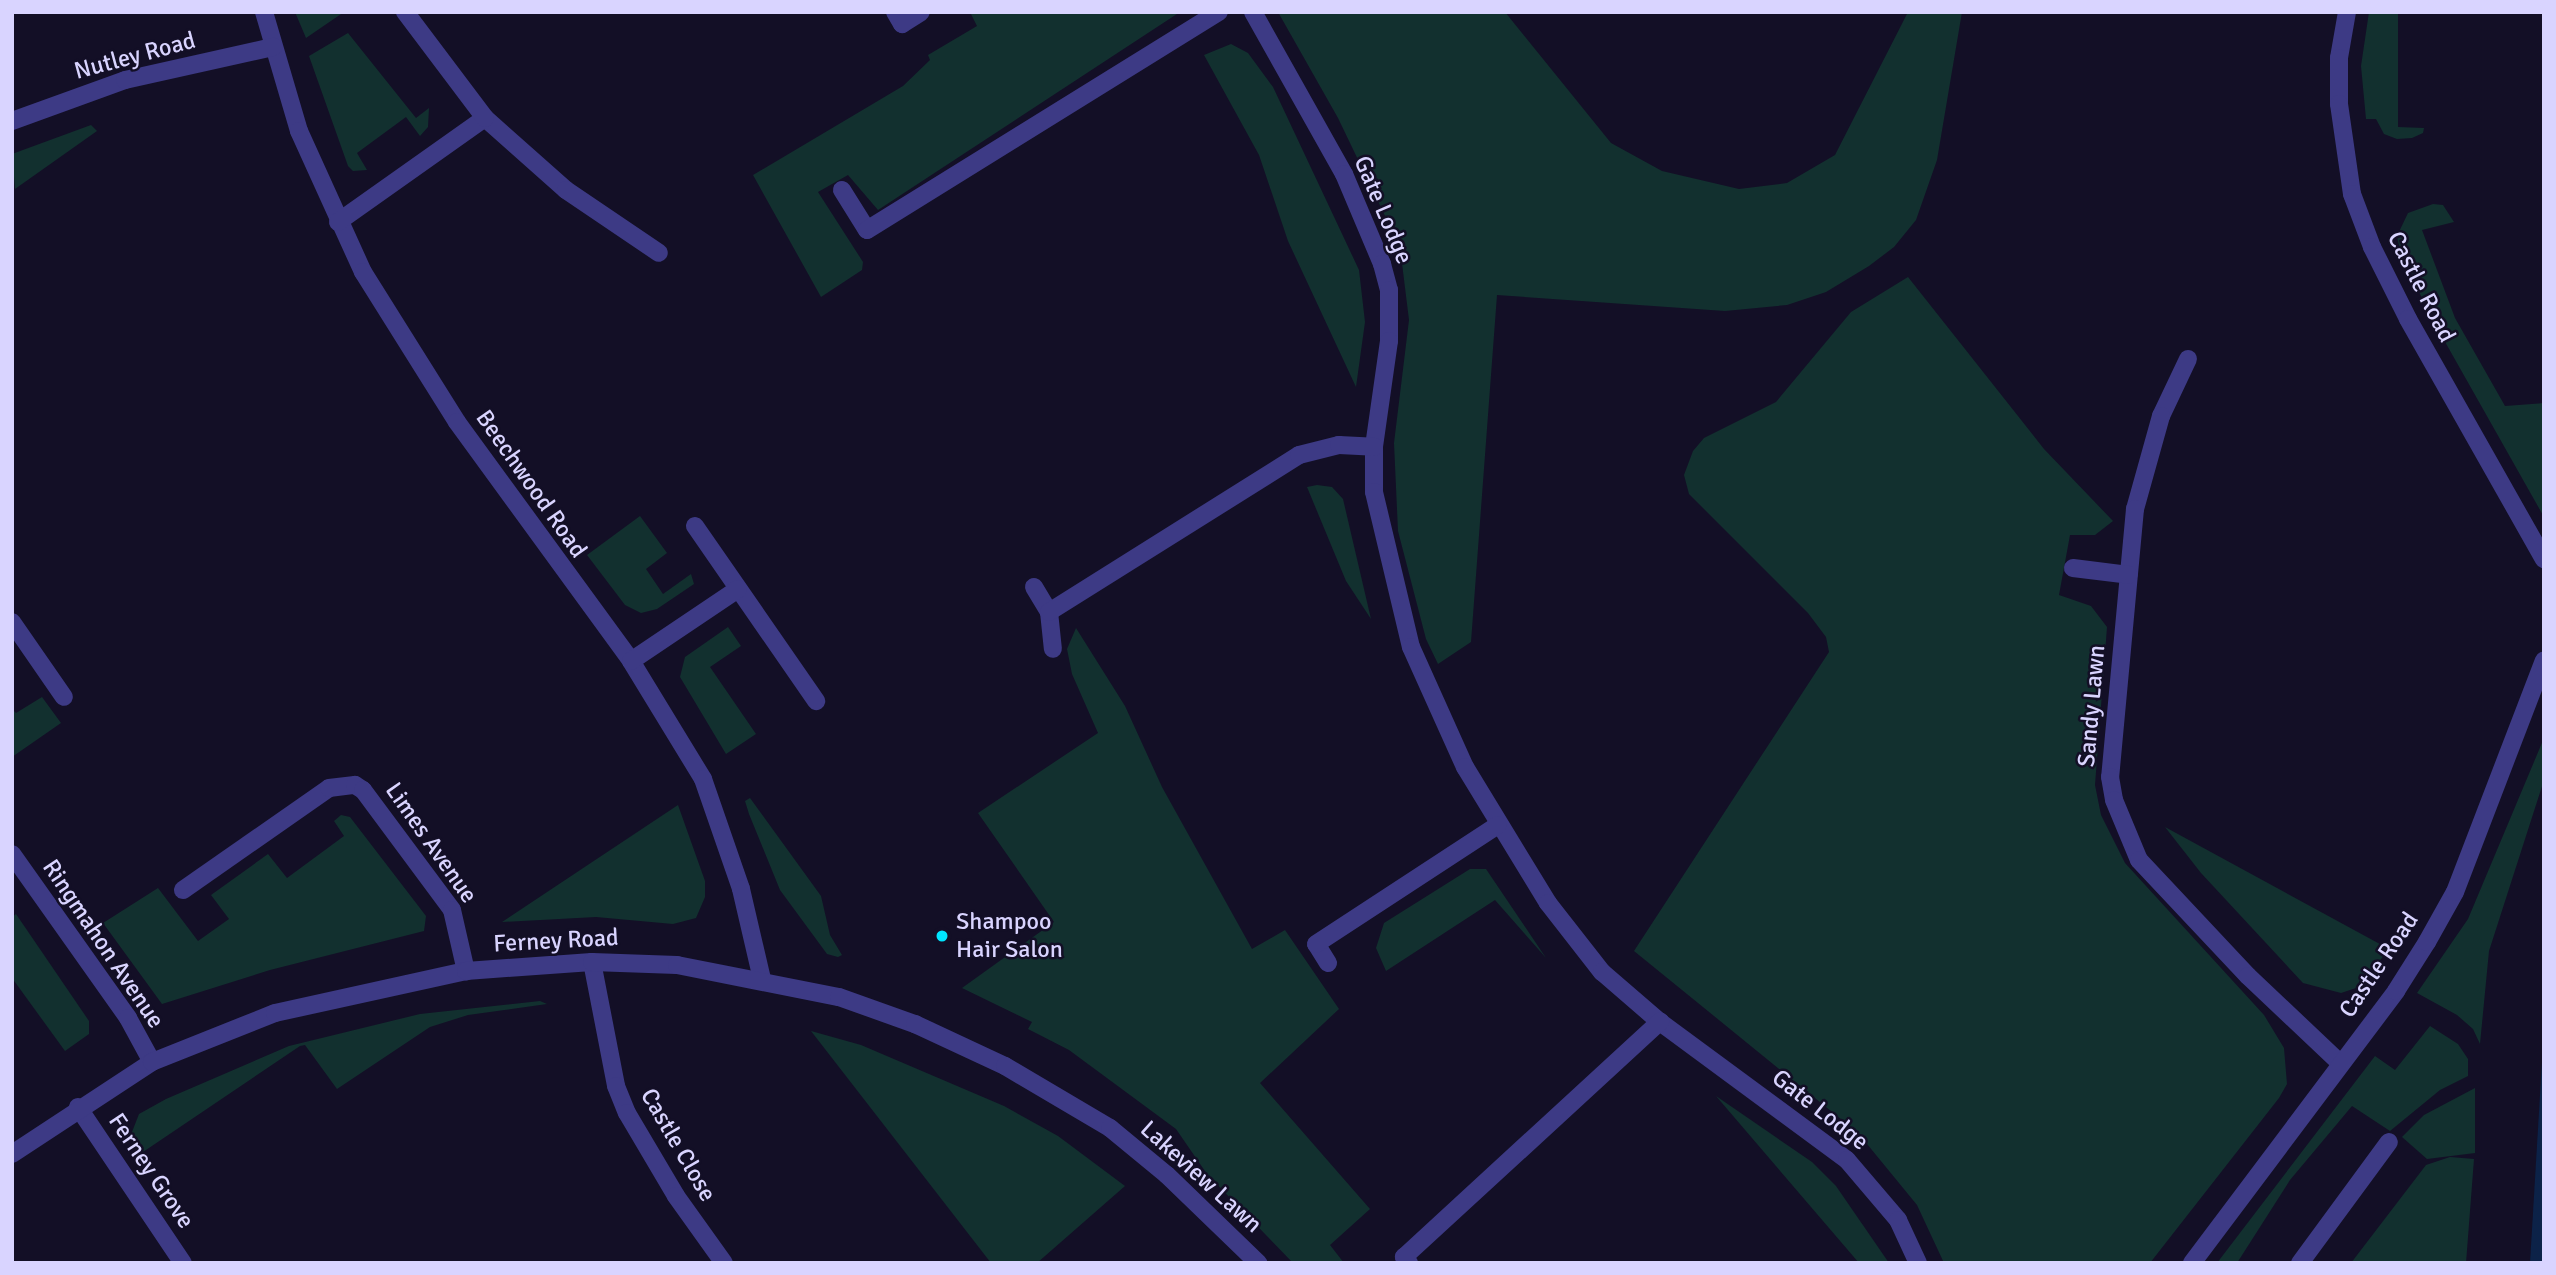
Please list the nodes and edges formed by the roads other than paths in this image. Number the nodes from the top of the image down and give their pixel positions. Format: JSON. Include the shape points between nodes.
{"nodes":[{"id":1,"x":264,"y":12,"type":"edge"},
{"id":2,"x":405,"y":12,"type":"edge"},
{"id":3,"x":895,"y":12,"type":"edge"},
{"id":4,"x":921,"y":12,"type":"edge"},
{"id":5,"x":1219,"y":12,"type":"edge"},
{"id":6,"x":1253,"y":12,"type":"edge"},
{"id":7,"x":2347,"y":12,"type":"edge"},
{"id":8,"x":272,"y":47,"type":"junction"},
{"id":9,"x":485,"y":118,"type":"junction"},
{"id":10,"x":12,"y":121,"type":"edge"},
{"id":11,"x":842,"y":190,"type":"dead end"},
{"id":12,"x":338,"y":222,"type":"junction"},
{"id":13,"x":659,"y":253,"type":"dead end"},
{"id":14,"x":2188,"y":359,"type":"dead end"},
{"id":15,"x":1374,"y":447,"type":"junction"},
{"id":16,"x":695,"y":526,"type":"dead end"},
{"id":17,"x":2544,"y":559,"type":"edge"},
{"id":18,"x":2073,"y":568,"type":"dead end"},
{"id":19,"x":2129,"y":575,"type":"junction"},
{"id":20,"x":1034,"y":587,"type":"dead end"},
{"id":21,"x":738,"y":589,"type":"junction"},
{"id":22,"x":1049,"y":612,"type":"junction"},
{"id":23,"x":12,"y":622,"type":"edge"},
{"id":24,"x":1053,"y":649,"type":"dead end"},
{"id":25,"x":2544,"y":660,"type":"edge"},
{"id":26,"x":631,"y":661,"type":"junction"},
{"id":27,"x":64,"y":697,"type":"dead end"},
{"id":28,"x":816,"y":701,"type":"dead end"},
{"id":29,"x":1498,"y":825,"type":"junction"},
{"id":30,"x":12,"y":854,"type":"edge"},
{"id":31,"x":183,"y":890,"type":"dead end"},
{"id":32,"x":592,"y":962,"type":"junction"},
{"id":33,"x":1328,"y":963,"type":"dead end"},
{"id":34,"x":467,"y":971,"type":"junction"},
{"id":35,"x":762,"y":979,"type":"junction"},
{"id":36,"x":1660,"y":1022,"type":"junction"},
{"id":37,"x":152,"y":1062,"type":"junction"},
{"id":38,"x":2340,"y":1063,"type":"junction"},
{"id":39,"x":78,"y":1107,"type":"junction"},
{"id":40,"x":1110,"y":1128,"type":"joint"},
{"id":41,"x":2389,"y":1142,"type":"dead end"},
{"id":42,"x":12,"y":1154,"type":"edge"},
{"id":43,"x":183,"y":1263,"type":"edge"},
{"id":44,"x":724,"y":1263,"type":"edge"},
{"id":45,"x":1258,"y":1263,"type":"edge"},
{"id":46,"x":1409,"y":1263,"type":"edge"},
{"id":47,"x":1918,"y":1263,"type":"edge"},
{"id":48,"x":2192,"y":1263,"type":"edge"},
{"id":49,"x":2300,"y":1263,"type":"edge"}],
"edges":[{"from":1,"to":8,"type":"street","name":"Beechwood Road"},
{"from":2,"to":9,"type":"street"},
{"from":3,"to":4,"type":"street","via":[[902,24]]},
{"from":5,"to":11,"type":"street","via":[[867,230]]},
{"from":6,"to":15,"type":"street","name":"Gate Lodge","via":[[1344,174],[1382,264],[1389,290],[1389,341]]},
{"from":7,"to":17,"type":"street","name":"Castle Road","via":[[2339,58],[2339,104],[2352,194],[2408,319]]},
{"from":8,"to":10,"type":"street","name":"Nutley Road","via":[[125,80]]},
{"from":8,"to":12,"type":"street","name":"Beechwood Road","via":[[299,131]]},
{"from":9,"to":12,"type":"street"},
{"from":9,"to":13,"type":"street","via":[[566,190]]},
{"from":12,"to":26,"type":"street","name":"Beechwood Road","via":[[391,321],[457,422]]},
{"from":14,"to":19,"type":"street","name":"Sandy Lawn","via":[[2142,474]]},
{"from":15,"to":22,"type":"street","via":[[1339,445],[1299,455]]},
{"from":15,"to":29,"type":"street","name":"Gate Lodge","via":[[1374,492],[1382,538],[1411,647],[1430,695]]},
{"from":16,"to":21,"type":"street"},
{"from":18,"to":19,"type":"street"},
{"from":19,"to":38,"type":"street","name":"Sandy Lawn","via":[[2110,777],[2127,838],[2138,860],[2179,905]]},
{"from":20,"to":22,"type":"street"},
{"from":21,"to":26,"type":"street"},
{"from":21,"to":28,"type":"street"},
{"from":22,"to":24,"type":"street"},
{"from":23,"to":27,"type":"street"},
{"from":25,"to":38,"type":"street","name":"Castle Road","via":[[2455,892],[2396,991]]},
{"from":26,"to":35,"type":"street","name":"Beechwood Road","via":[[703,779],[740,889]]},
{"from":29,"to":33,"type":"street","via":[[1316,944]]},
{"from":29,"to":36,"type":"street","name":"Gate Lodge","via":[[1574,939]]},
{"from":30,"to":37,"type":"street","name":"Ringmahon Avenue","via":[[128,1018]]},
{"from":31,"to":34,"type":"street","name":"Limes Avenue","via":[[328,788],[355,785],[452,910]]},
{"from":32,"to":34,"type":"street","name":"Ferney Road"},
{"from":32,"to":35,"type":"street","name":"Ferney Road","via":[[677,965]]},
{"from":32,"to":44,"type":"street","name":"Castle Close","via":[[616,1086],[627,1113],[676,1196]]},
{"from":34,"to":37,"type":"street","name":"Ferney Road","via":[[287,1009],[225,1029]]},
{"from":35,"to":40,"type":"street","name":"Ferney Road","via":[[839,997],[915,1024],[1005,1066]]},
{"from":36,"to":46,"type":"street","via":[[1404,1257]]},
{"from":36,"to":47,"type":"street","name":"Gate Lodge","via":[[1847,1160],[1898,1220]]},
{"from":37,"to":39,"type":"street","name":"Ferney Road"},
{"from":38,"to":48,"type":"street","name":"Castle Road"},
{"from":39,"to":42,"type":"street","name":"Ferney Road"},
{"from":39,"to":43,"type":"street","name":"Ferney Grove"},
{"from":40,"to":45,"type":"street","name":"Lakeview Lawn","via":[[1167,1175]]},
{"from":41,"to":49,"type":"street"}]}
